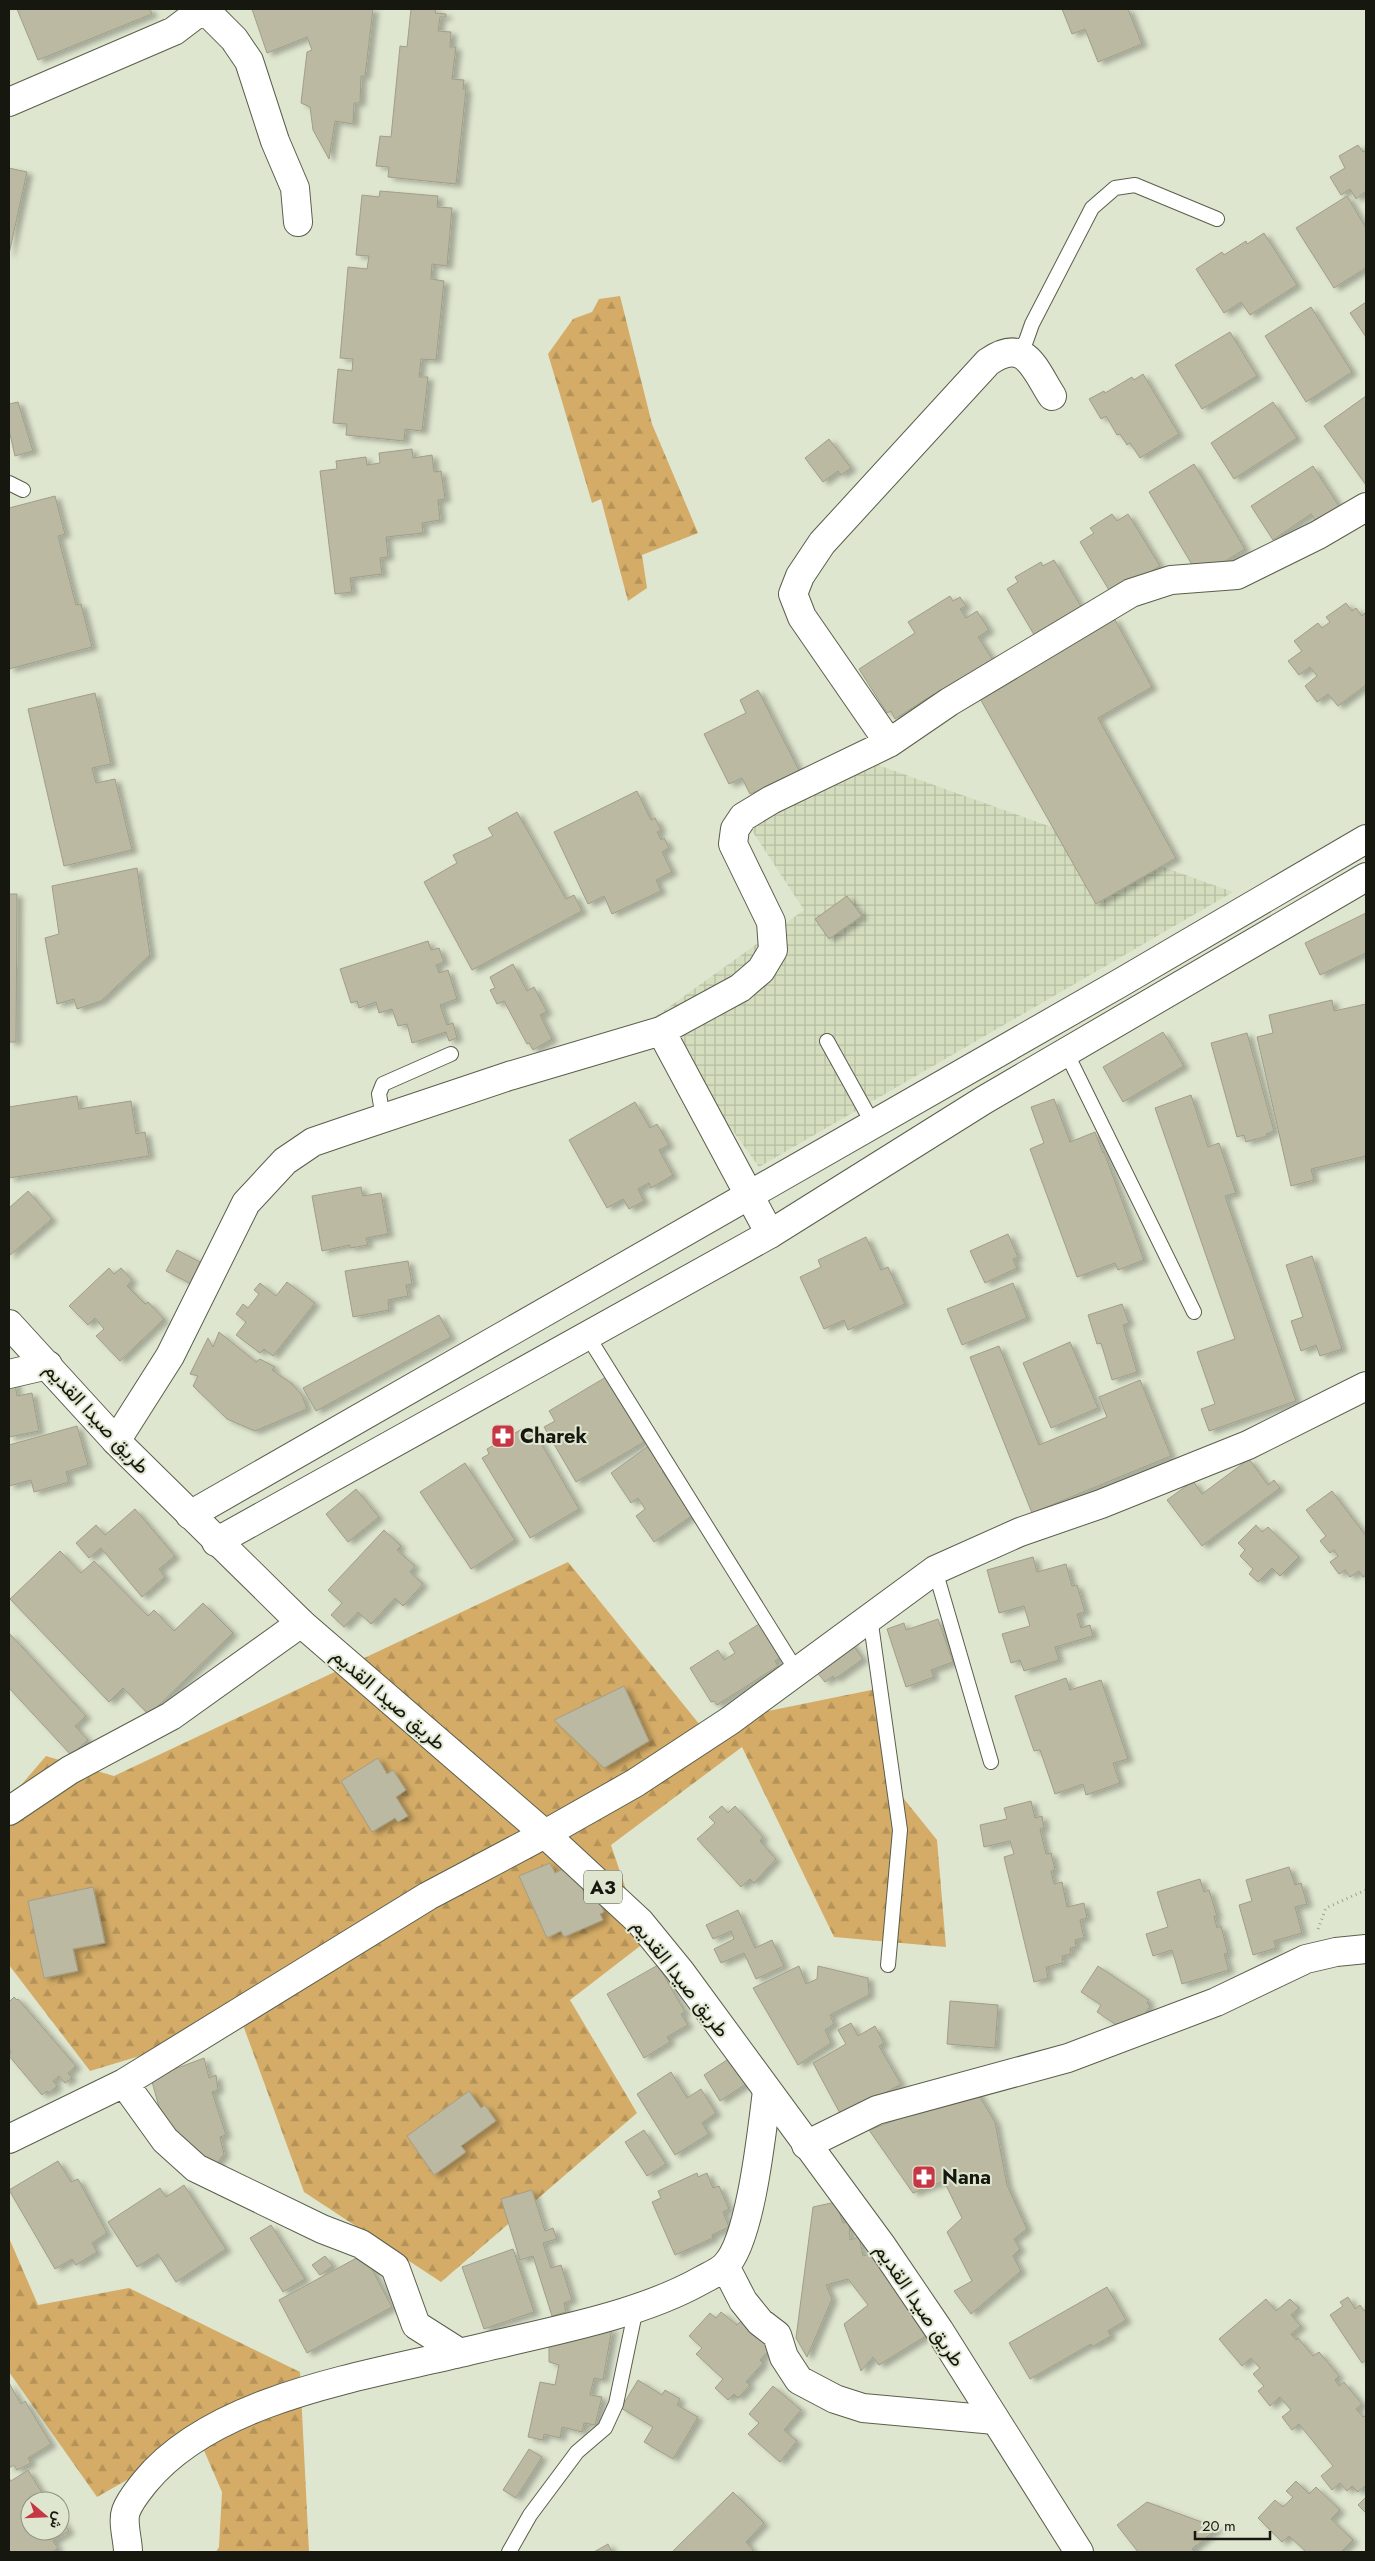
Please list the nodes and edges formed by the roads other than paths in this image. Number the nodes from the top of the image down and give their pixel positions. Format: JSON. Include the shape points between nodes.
{"nodes":[{"id":1,"x":203,"y":9,"type":"edge"},
{"id":2,"x":9,"y":102,"type":"edge"},
{"id":3,"x":1217,"y":219,"type":"dead end"},
{"id":4,"x":298,"y":222,"type":"dead end"},
{"id":5,"x":1017,"y":352,"type":"junction"},
{"id":6,"x":1052,"y":396,"type":"dead end"},
{"id":7,"x":9,"y":483,"type":"edge"},
{"id":8,"x":23,"y":490,"type":"dead end"},
{"id":9,"x":1366,"y":507,"type":"edge"},
{"id":10,"x":890,"y":743,"type":"junction"},
{"id":11,"x":1366,"y":839,"type":"edge"},
{"id":12,"x":1366,"y":877,"type":"edge"},
{"id":13,"x":661,"y":1030,"type":"junction"},
{"id":14,"x":827,"y":1041,"type":"dead end"},
{"id":15,"x":1066,"y":1052,"type":"junction"},
{"id":16,"x":452,"y":1054,"type":"dead end"},
{"id":17,"x":383,"y":1118,"type":"junction"},
{"id":18,"x":873,"y":1124,"type":"junction"},
{"id":19,"x":748,"y":1195,"type":"junction"},
{"id":20,"x":770,"y":1234,"type":"junction"},
{"id":21,"x":1194,"y":1312,"type":"dead end"},
{"id":22,"x":9,"y":1324,"type":"edge"},
{"id":23,"x":587,"y":1335,"type":"junction"},
{"id":24,"x":48,"y":1365,"type":"junction"},
{"id":25,"x":9,"y":1374,"type":"edge"},
{"id":26,"x":1366,"y":1386,"type":"edge"},
{"id":27,"x":116,"y":1441,"type":"junction"},
{"id":28,"x":190,"y":1515,"type":"junction"},
{"id":29,"x":216,"y":1542,"type":"junction"},
{"id":30,"x":935,"y":1570,"type":"junction"},
{"id":31,"x":870,"y":1617,"type":"junction"},
{"id":32,"x":300,"y":1623,"type":"junction"},
{"id":33,"x":796,"y":1670,"type":"junction"},
{"id":34,"x":991,"y":1762,"type":"dead end"},
{"id":35,"x":9,"y":1811,"type":"edge"},
{"id":36,"x":545,"y":1834,"type":"junction"},
{"id":37,"x":1366,"y":1949,"type":"edge"},
{"id":38,"x":888,"y":1965,"type":"dead end"},
{"id":39,"x":124,"y":2083,"type":"junction"},
{"id":40,"x":767,"y":2091,"type":"junction"},
{"id":41,"x":9,"y":2139,"type":"edge"},
{"id":42,"x":806,"y":2145,"type":"junction"},
{"id":43,"x":725,"y":2266,"type":"junction"},
{"id":44,"x":636,"y":2308,"type":"junction"},
{"id":45,"x":460,"y":2353,"type":"junction"},
{"id":46,"x":994,"y":2420,"type":"junction"},
{"id":47,"x":128,"y":2552,"type":"edge"},
{"id":48,"x":509,"y":2552,"type":"edge"},
{"id":49,"x":1079,"y":2552,"type":"edge"}],
"edges":[{"from":1,"to":2,"type":"main road","via":[[174,31]]},
{"from":1,"to":4,"type":"main road","via":[[234,39],[249,61],[275,141],[295,188]]},
{"from":3,"to":5,"type":"lane","via":[[1135,184],[1115,188],[1092,208],[1026,341]]},
{"from":5,"to":6,"type":"main road","via":[[1028,358]]},
{"from":5,"to":10,"type":"main road","via":[[1002,352],[988,362],[822,543],[800,576],[793,594],[802,617]]},
{"from":7,"to":8,"type":"lane"},
{"from":9,"to":10,"type":"main road","via":[[1237,575],[1171,580],[1131,593],[949,702]]},
{"from":10,"to":13,"type":"main road","via":[[771,800],[744,817],[734,829],[732,844],[771,922],[773,950],[761,970],[740,988]]},
{"from":11,"to":18,"type":"main road"},
{"from":12,"to":15,"type":"main road"},
{"from":13,"to":17,"type":"main road"},
{"from":13,"to":19,"type":"main road"},
{"from":14,"to":18,"type":"lane"},
{"from":15,"to":20,"type":"main road"},
{"from":15,"to":21,"type":"lane"},
{"from":16,"to":17,"type":"lane","via":[[383,1084],[379,1094]]},
{"from":17,"to":27,"type":"main road","via":[[313,1142],[285,1160],[246,1204],[170,1356]]},
{"from":18,"to":19,"type":"main road"},
{"from":19,"to":20,"type":"main road"},
{"from":19,"to":28,"type":"main road"},
{"from":20,"to":23,"type":"main road"},
{"from":22,"to":24,"type":"main road","name":"طريق صيدا القديم","number":"A3"},
{"from":23,"to":29,"type":"main road"},
{"from":23,"to":33,"type":"lane"},
{"from":24,"to":25,"type":"main road"},
{"from":24,"to":27,"type":"main road","name":"طريق صيدا القديم","number":"A3"},
{"from":26,"to":30,"type":"main road","via":[[1248,1446],[1020,1532]]},
{"from":27,"to":28,"type":"main road","name":"طريق صيدا القديم","number":"A3"},
{"from":28,"to":29,"type":"main road","name":"طريق صيدا القديم","number":"A3"},
{"from":29,"to":32,"type":"main road","name":"طريق صيدا القديم","number":"A3"},
{"from":30,"to":31,"type":"main road"},
{"from":30,"to":34,"type":"lane"},
{"from":31,"to":33,"type":"main road"},
{"from":31,"to":38,"type":"lane","via":[[900,1830]]},
{"from":32,"to":35,"type":"main road","via":[[171,1716],[70,1770]]},
{"from":32,"to":36,"type":"main road","name":"طريق صيدا القديم","number":"A3"},
{"from":33,"to":36,"type":"main road","via":[[730,1720],[635,1783]]},
{"from":36,"to":39,"type":"main road","via":[[428,1896]]},
{"from":36,"to":40,"type":"main road","name":"طريق صيدا القديم","number":"A3","via":[[640,1922],[680,1971]]},
{"from":37,"to":42,"type":"main road","via":[[1306,1959],[1216,2002],[1068,2058],[877,2110]]},
{"from":39,"to":41,"type":"main road"},
{"from":39,"to":45,"type":"main road","via":[[165,2140],[196,2168],[322,2229],[361,2244],[395,2267],[416,2325]]},
{"from":40,"to":42,"type":"main road","name":"طريق صيدا القديم","number":"A3"},
{"from":40,"to":43,"type":"main road","via":[[757,2168],[745,2218]]},
{"from":42,"to":46,"type":"main road","name":"طريق صيدا القديم","number":"A3","via":[[882,2246]]},
{"from":43,"to":44,"type":"main road","via":[[687,2288]]},
{"from":43,"to":46,"type":"main road","via":[[743,2301],[760,2322],[777,2335],[784,2357],[799,2380],[835,2399],[863,2408]]},
{"from":44,"to":45,"type":"main road"},
{"from":44,"to":48,"type":"lane","via":[[616,2404],[605,2428],[577,2452],[530,2515]]},
{"from":45,"to":47,"type":"main road","via":[[335,2384],[256,2408],[199,2436],[157,2467],[135,2494],[126,2512]]},
{"from":46,"to":49,"type":"main road","name":"طريق صيدا القديم","number":"A3"}]}
